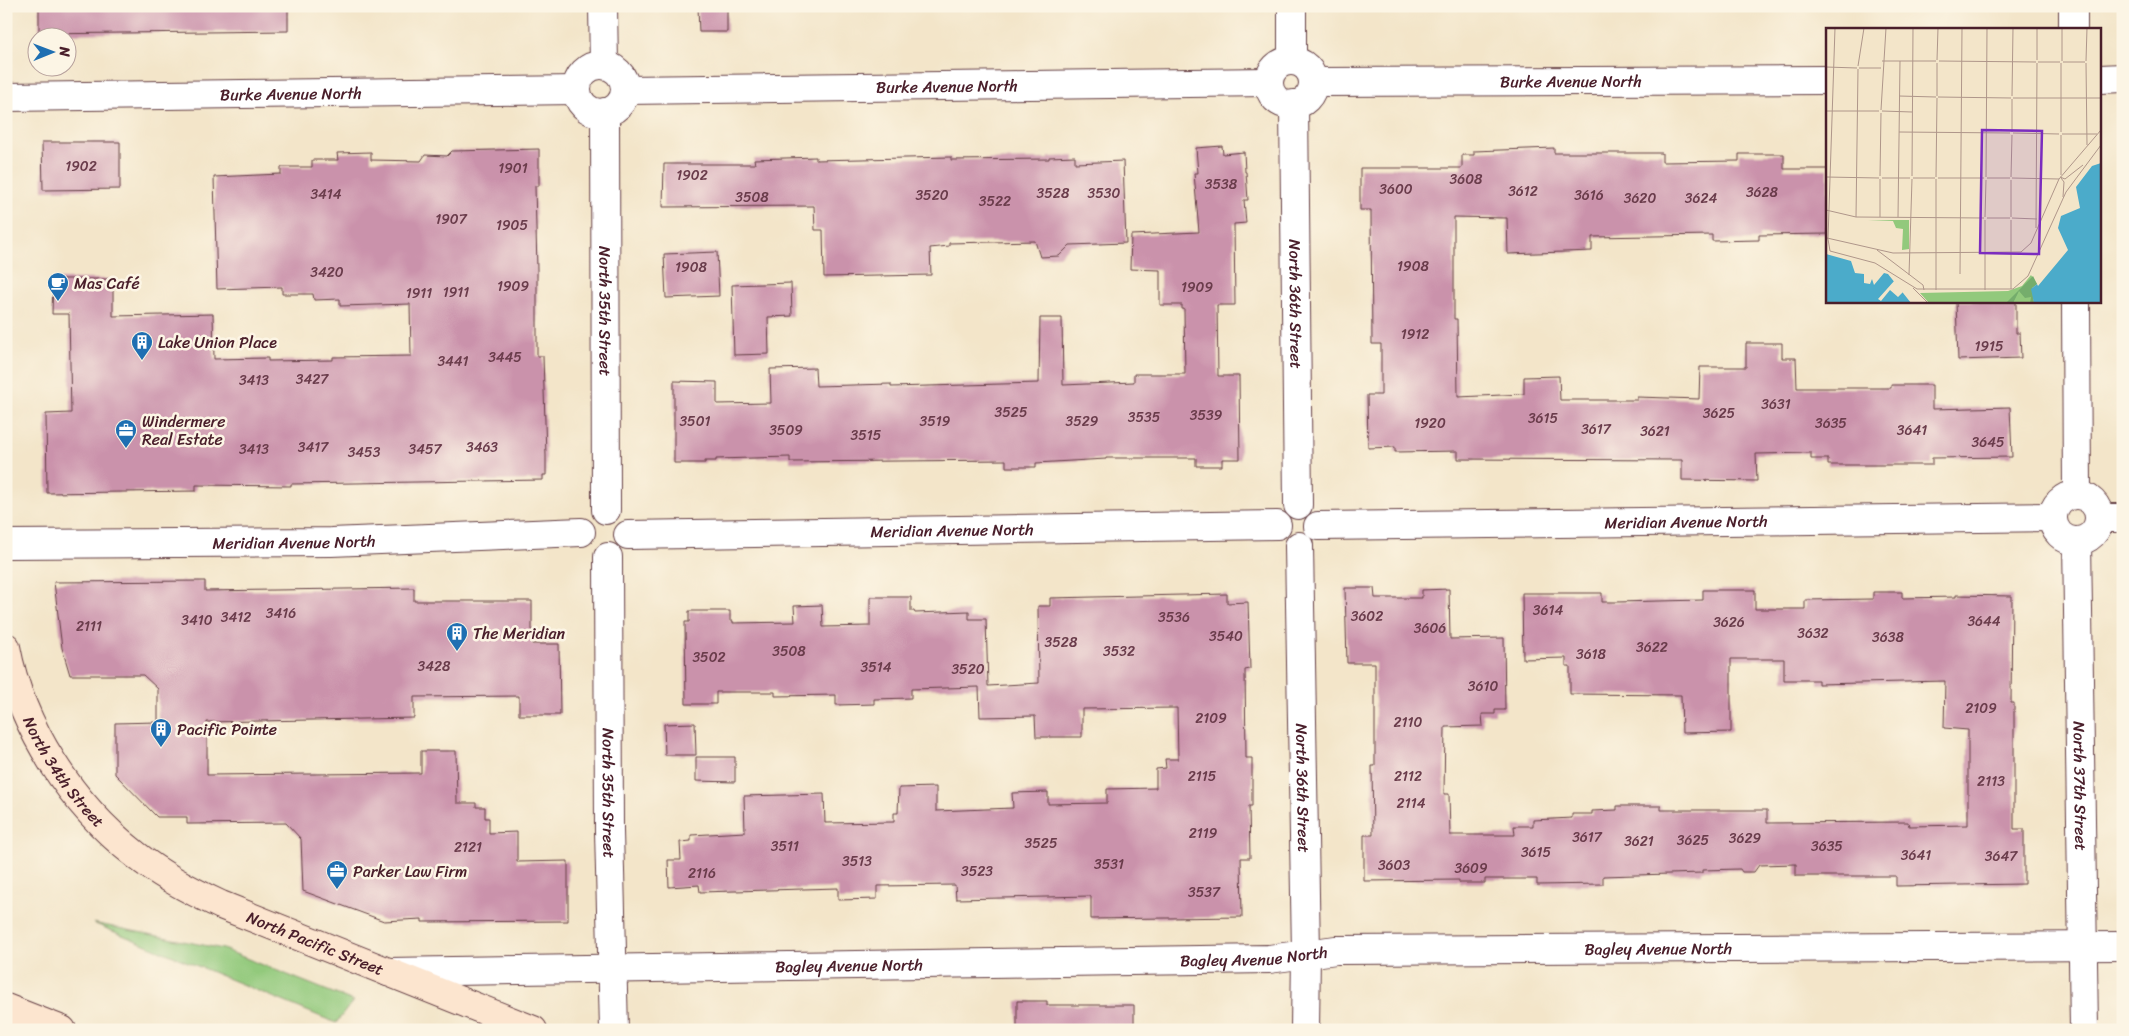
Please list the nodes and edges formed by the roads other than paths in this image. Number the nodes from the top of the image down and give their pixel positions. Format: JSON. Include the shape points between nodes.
{"nodes":[{"id":1,"x":603,"y":6,"type":"edge"},
{"id":2,"x":1292,"y":6,"type":"edge"},
{"id":3,"x":2073,"y":6,"type":"edge"},
{"id":4,"x":2073,"y":28,"type":"edge"},
{"id":5,"x":1292,"y":61,"type":"junction"},
{"id":6,"x":604,"y":65,"type":"junction"},
{"id":7,"x":2102,"y":78,"type":"edge"},
{"id":8,"x":2123,"y":78,"type":"edge"},
{"id":9,"x":1826,"y":80,"type":"edge"},
{"id":10,"x":1269,"y":82,"type":"junction"},
{"id":11,"x":1313,"y":82,"type":"junction"},
{"id":12,"x":577,"y":90,"type":"junction"},
{"id":13,"x":625,"y":90,"type":"junction"},
{"id":14,"x":6,"y":97,"type":"edge"},
{"id":15,"x":1294,"y":104,"type":"junction"},
{"id":16,"x":605,"y":112,"type":"junction"},
{"id":17,"x":2076,"y":302,"type":"edge"},
{"id":18,"x":2077,"y":495,"type":"junction"},
{"id":19,"x":1298,"y":505,"type":"junction"},
{"id":20,"x":606,"y":510,"type":"junction"},
{"id":21,"x":2053,"y":517,"type":"junction"},
{"id":22,"x":2111,"y":518,"type":"edge"},
{"id":23,"x":1277,"y":525,"type":"junction"},
{"id":24,"x":1318,"y":526,"type":"junction"},
{"id":25,"x":581,"y":532,"type":"junction"},
{"id":26,"x":628,"y":535,"type":"junction"},
{"id":27,"x":2077,"y":541,"type":"junction"},
{"id":28,"x":6,"y":544,"type":"edge"},
{"id":29,"x":1299,"y":546,"type":"junction"},
{"id":30,"x":608,"y":557,"type":"junction"},
{"id":31,"x":6,"y":647,"type":"edge"},
{"id":32,"x":111,"y":834,"type":"joint"},
{"id":33,"x":2083,"y":946,"type":"junction"},
{"id":34,"x":2123,"y":946,"type":"edge"},
{"id":35,"x":1306,"y":953,"type":"junction"},
{"id":36,"x":612,"y":969,"type":"junction"},
{"id":37,"x":386,"y":972,"type":"junction"},
{"id":38,"x":6,"y":1008,"type":"edge"},
{"id":39,"x":62,"y":1030,"type":"edge"},
{"id":40,"x":533,"y":1030,"type":"edge"},
{"id":41,"x":614,"y":1030,"type":"edge"},
{"id":42,"x":1305,"y":1030,"type":"edge"},
{"id":43,"x":2084,"y":1030,"type":"edge"}],
"edges":[{"from":1,"to":6,"type":"street"},
{"from":2,"to":5,"type":"street"},
{"from":3,"to":4,"type":"street"},
{"from":5,"to":10,"type":"street","via":[[1282,62],[1276,67]]},
{"from":5,"to":11,"type":"street","via":[[1307,68]]},
{"from":6,"to":12,"type":"street","via":[[596,65],[583,72]]},
{"from":6,"to":13,"type":"street","via":[[618,71]]},
{"from":7,"to":8,"type":"street"},
{"from":9,"to":11,"type":"street","name":"Burke Avenue North"},
{"from":10,"to":13,"type":"street","name":"Burke Avenue North"},
{"from":10,"to":15,"type":"street","via":[[1275,98]]},
{"from":11,"to":15,"type":"street","via":[[1309,96]]},
{"from":12,"to":14,"type":"street","name":"Burke Avenue North"},
{"from":12,"to":16,"type":"street","via":[[585,106],[592,111]]},
{"from":13,"to":16,"type":"street","via":[[616,108]]},
{"from":15,"to":19,"type":"street","name":"North 36th Street"},
{"from":16,"to":20,"type":"street","name":"North 35th Street"},
{"from":17,"to":18,"type":"street"},
{"from":18,"to":21,"type":"street","via":[[2062,500]]},
{"from":18,"to":22,"type":"street","via":[[2092,501]]},
{"from":19,"to":23,"type":"street","via":[[1282,511]]},
{"from":19,"to":24,"type":"street","via":[[1312,510]]},
{"from":20,"to":25,"type":"street","via":[[591,514]]},
{"from":20,"to":26,"type":"street","via":[[621,516],[626,522]]},
{"from":21,"to":24,"type":"street","name":"Meridian Avenue North"},
{"from":21,"to":27,"type":"street","via":[[2059,535]]},
{"from":22,"to":27,"type":"street","via":[[2087,539]]},
{"from":23,"to":26,"type":"street","name":"Meridian Avenue North"},
{"from":23,"to":29,"type":"street","via":[[1283,542]]},
{"from":24,"to":29,"type":"street","via":[[1315,537]]},
{"from":25,"to":28,"type":"street","name":"Meridian Avenue North","via":[[331,542]]},
{"from":25,"to":30,"type":"street","via":[[587,550]]},
{"from":26,"to":30,"type":"street","via":[[621,550]]},
{"from":27,"to":33,"type":"street","name":"North 37th Street"},
{"from":29,"to":35,"type":"street","name":"North 36th Street"},
{"from":30,"to":36,"type":"street","name":"North 35th Street"},
{"from":31,"to":32,"type":"street","name":"North 34th Street","via":[[20,695],[46,751],[65,781]]},
{"from":32,"to":37,"type":"street","name":"North Pacific Street","via":[[149,865],[191,891]]},
{"from":33,"to":34,"type":"street","name":"Bagley Avenue North"},
{"from":33,"to":35,"type":"street","name":"Bagley Avenue North","via":[[1336,950]]},
{"from":33,"to":43,"type":"street","name":"North 37th Street"},
{"from":35,"to":36,"type":"street","name":"Bagley Avenue North","via":[[1260,959]]},
{"from":35,"to":42,"type":"street","name":"North 36th Street"},
{"from":36,"to":37,"type":"street","name":"Bagley Avenue North"},
{"from":36,"to":41,"type":"street","name":"North 35th Street"},
{"from":37,"to":40,"type":"street","name":"North Pacific Street"},
{"from":38,"to":39,"type":"street"}]}
